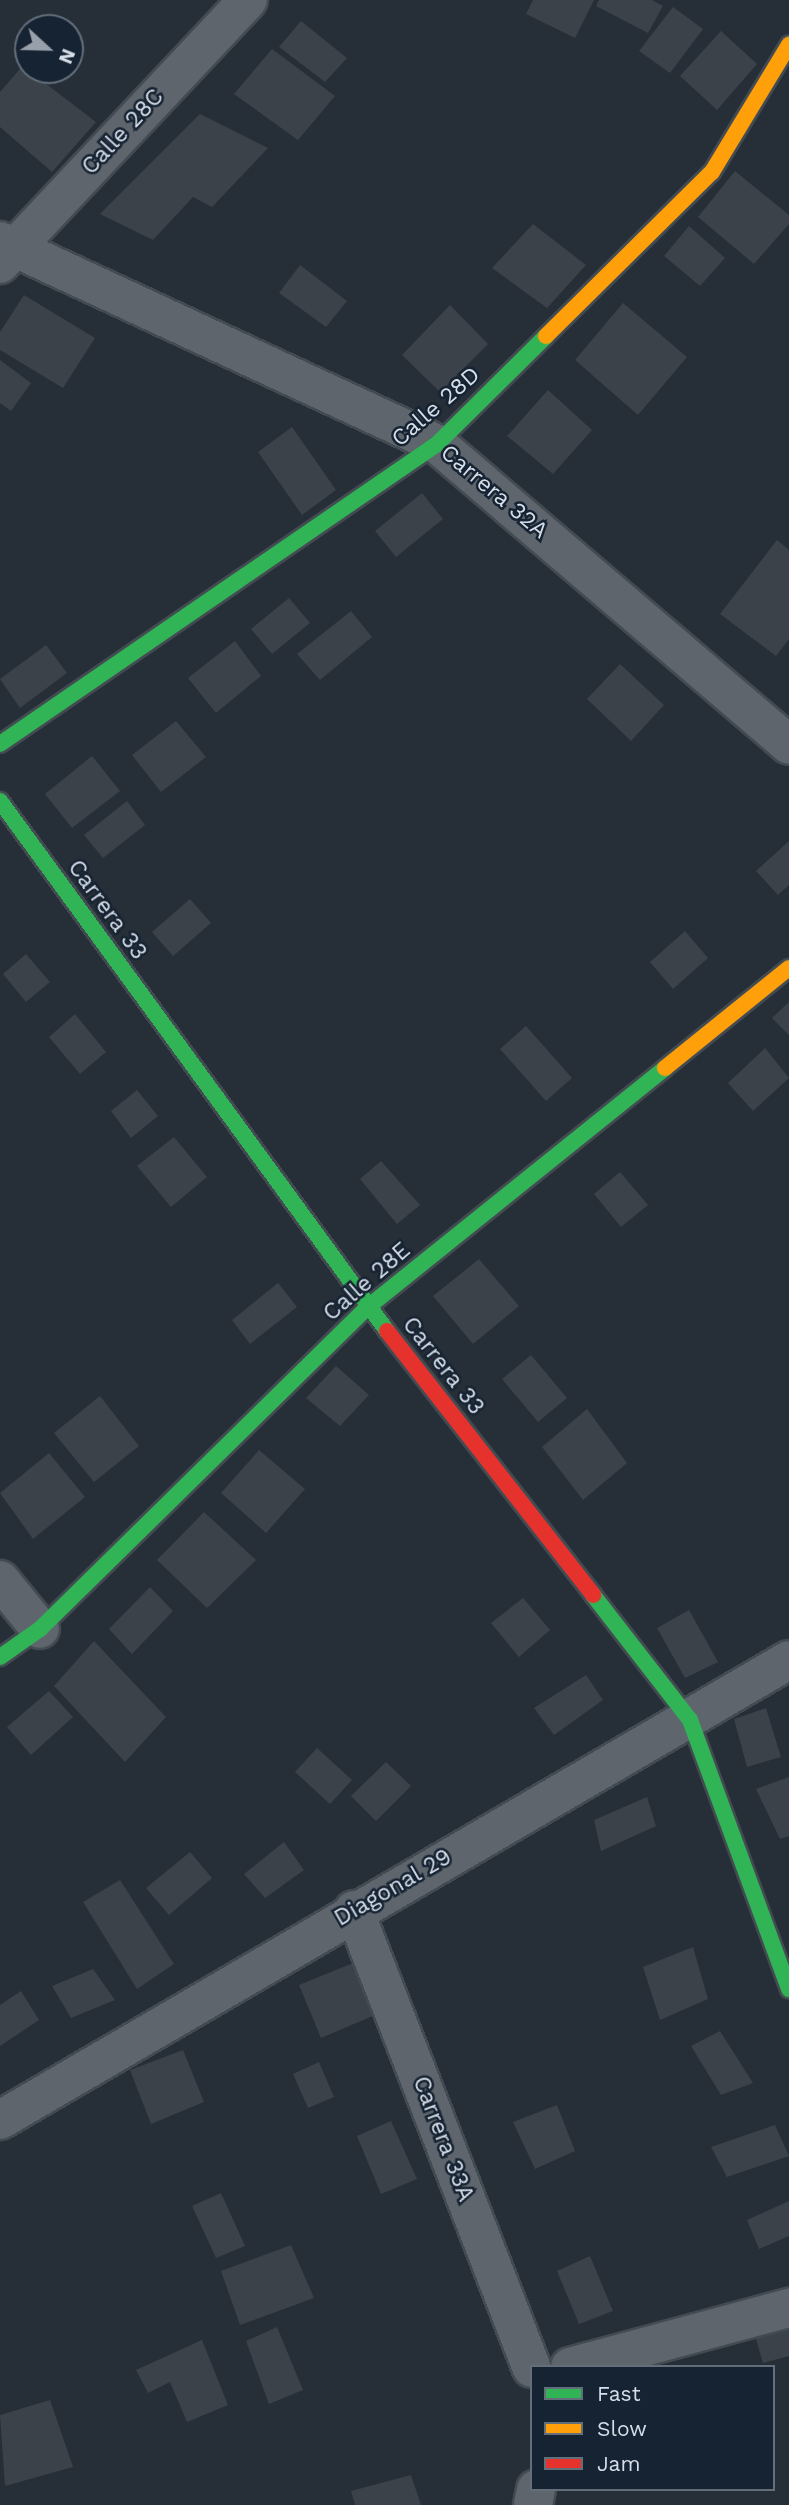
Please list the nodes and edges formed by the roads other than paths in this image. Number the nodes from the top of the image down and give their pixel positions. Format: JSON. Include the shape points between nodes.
{"nodes":[{"id":1,"x":247,"y":0,"type":"edge"},
{"id":2,"x":789,"y":45,"type":"edge"},
{"id":3,"x":4,"y":252,"type":"edge"},
{"id":4,"x":437,"y":443,"type":"junction"},
{"id":5,"x":0,"y":744,"type":"edge"},
{"id":6,"x":789,"y":745,"type":"edge"},
{"id":7,"x":0,"y":801,"type":"edge"},
{"id":8,"x":789,"y":968,"type":"edge"},
{"id":9,"x":368,"y":1307,"type":"junction"},
{"id":10,"x":0,"y":1580,"type":"edge"},
{"id":11,"x":40,"y":1629,"type":"junction"},
{"id":12,"x":0,"y":1657,"type":"edge"},
{"id":13,"x":789,"y":1660,"type":"edge"},
{"id":14,"x":690,"y":1720,"type":"junction"},
{"id":15,"x":354,"y":1910,"type":"junction"},
{"id":16,"x":789,"y":1989,"type":"edge"},
{"id":17,"x":0,"y":2120,"type":"edge"},
{"id":18,"x":789,"y":2308,"type":"edge"},
{"id":19,"x":531,"y":2365,"type":"edge"},
{"id":20,"x":577,"y":2365,"type":"edge"}],
"edges":[{"from":1,"to":3,"type":"street","name":"Calle 28C"},
{"from":2,"to":4,"type":"street","name":"Calle 28D","via":[[712,172]]},
{"from":3,"to":4,"type":"street","name":"Carrera 32A"},
{"from":4,"to":5,"type":"street","name":"Calle 28D"},
{"from":4,"to":6,"type":"street","name":"Carrera 32A"},
{"from":7,"to":9,"type":"street","name":"Carrera 33"},
{"from":8,"to":9,"type":"street","name":"Calle 28E"},
{"from":9,"to":11,"type":"street","name":"Calle 28E"},
{"from":9,"to":14,"type":"street","name":"Carrera 33"},
{"from":10,"to":11,"type":"street"},
{"from":11,"to":12,"type":"street","name":"Calle 28E"},
{"from":13,"to":14,"type":"street","name":"Diagonal 29"},
{"from":14,"to":15,"type":"street","name":"Diagonal 29"},
{"from":14,"to":16,"type":"street","name":"Carrera 33"},
{"from":15,"to":17,"type":"street","name":"Diagonal 29"},
{"from":15,"to":19,"type":"street","name":"Carrera 33A"},
{"from":18,"to":20,"type":"street"}]}
